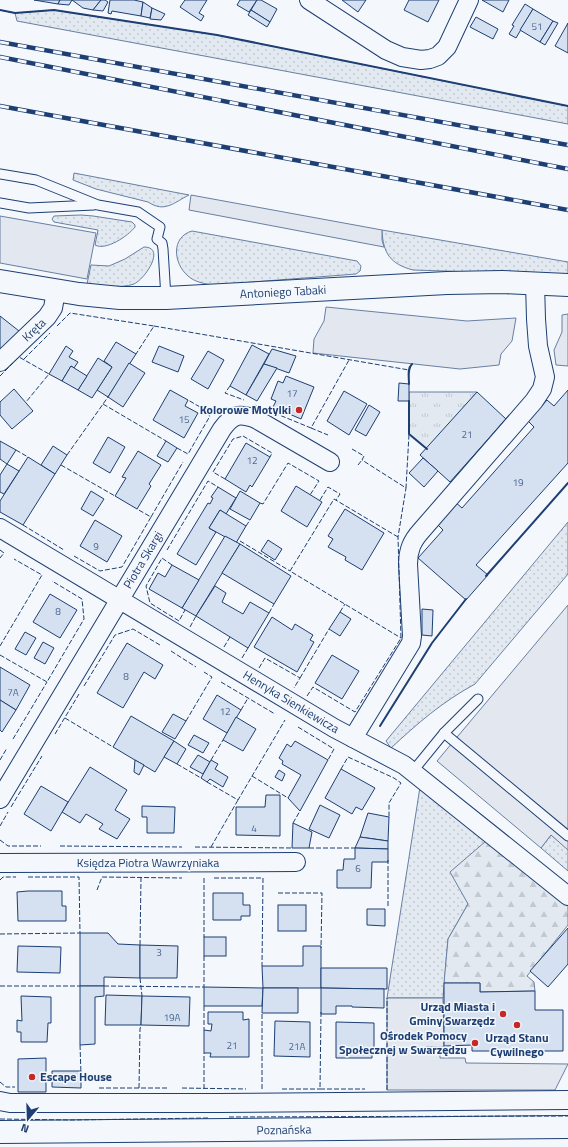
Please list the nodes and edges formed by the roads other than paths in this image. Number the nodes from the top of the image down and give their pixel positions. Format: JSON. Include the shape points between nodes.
{"nodes":[{"id":1,"x":310,"y":0,"type":"edge"},
{"id":2,"x":469,"y":0,"type":"edge"},
{"id":3,"x":0,"y":174,"type":"edge"},
{"id":4,"x":0,"y":202,"type":"edge"},
{"id":5,"x":98,"y":205,"type":"junction"},
{"id":6,"x":0,"y":280,"type":"edge"},
{"id":7,"x":535,"y":283,"type":"junction"},
{"id":8,"x":568,"y":285,"type":"edge"},
{"id":9,"x":56,"y":291,"type":"junction"},
{"id":10,"x":166,"y":298,"type":"junction"},
{"id":11,"x":0,"y":362,"type":"edge"},
{"id":12,"x":330,"y":462,"type":"dead end"},
{"id":13,"x":0,"y":528,"type":"edge"},
{"id":14,"x":119,"y":600,"type":"junction"},
{"id":15,"x":478,"y":699,"type":"dead end"},
{"id":16,"x":444,"y":733,"type":"junction"},
{"id":17,"x":353,"y":738,"type":"junction"},
{"id":18,"x":413,"y":771,"type":"junction"},
{"id":19,"x":0,"y":799,"type":"edge"},
{"id":20,"x":568,"y":836,"type":"edge"},
{"id":21,"x":296,"y":862,"type":"dead end"},
{"id":22,"x":0,"y":863,"type":"edge"},
{"id":23,"x":568,"y":896,"type":"edge"},
{"id":24,"x":567,"y":1100,"type":"edge"},
{"id":25,"x":5,"y":1102,"type":"edge"},
{"id":26,"x":568,"y":1128,"type":"edge"},
{"id":27,"x":0,"y":1132,"type":"edge"}],
"edges":[{"from":1,"to":2,"type":"street","via":[[394,54],[421,60],[438,56],[446,47]]},
{"from":3,"to":5,"type":"lane","via":[[36,180]]},
{"from":4,"to":5,"type":"lane","via":[[29,208]]},
{"from":5,"to":10,"type":"lane","via":[[138,212],[160,227],[157,239],[162,243],[163,249]]},
{"from":6,"to":9,"type":"street","name":"Antoniego Tabaki"},
{"from":7,"to":8,"type":"street","name":"Antoniego Tabaki"},
{"from":7,"to":10,"type":"street","name":"Antoniego Tabaki","via":[[439,283]]},
{"from":7,"to":17,"type":"street","via":[[536,319],[544,385],[412,542],[408,553],[411,643]]},
{"from":9,"to":10,"type":"street","name":"Antoniego Tabaki","via":[[112,298]]},
{"from":9,"to":11,"type":"street","name":"Kręta","via":[[53,308],[47,317]]},
{"from":12,"to":14,"type":"street","name":"Piotra Skargi","via":[[256,419],[242,415],[232,417],[222,429]]},
{"from":13,"to":14,"type":"street","name":"Henryka Sienkiewicza"},
{"from":14,"to":17,"type":"street","name":"Henryka Sienkiewicza"},
{"from":14,"to":19,"type":"street","name":"Piotra Skargi"},
{"from":15,"to":16,"type":"lane"},
{"from":16,"to":18,"type":"lane"},
{"from":16,"to":20,"type":"lane"},
{"from":17,"to":18,"type":"street","name":"Henryka Sienkiewicza"},
{"from":18,"to":23,"type":"street","name":"Henryka Sienkiewicza"},
{"from":21,"to":22,"type":"street","name":"Księdza Piotra Wawrzyniaka"},
{"from":24,"to":25,"type":"street"},
{"from":26,"to":27,"type":"street","name":"Poznańska"}]}
